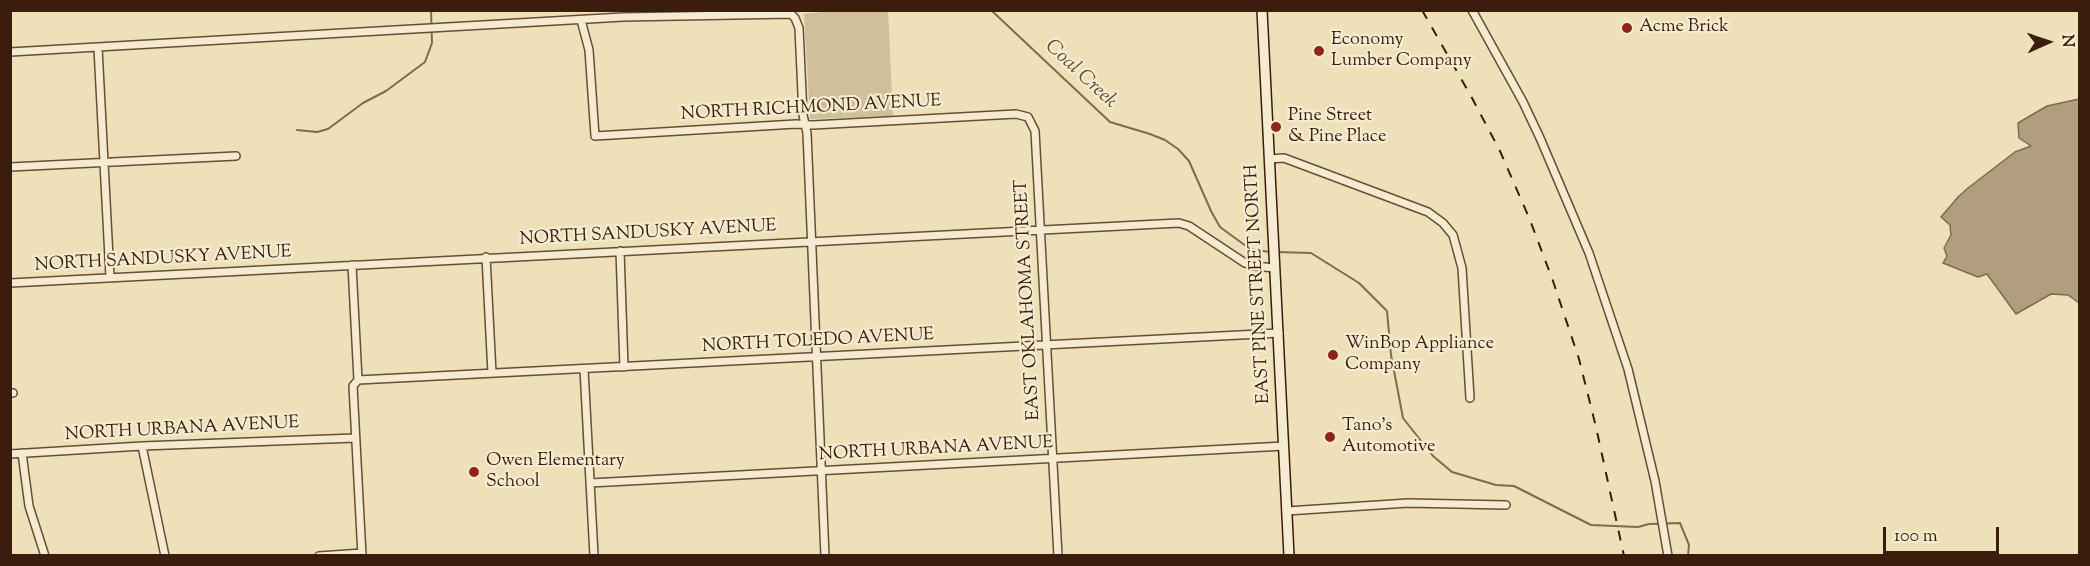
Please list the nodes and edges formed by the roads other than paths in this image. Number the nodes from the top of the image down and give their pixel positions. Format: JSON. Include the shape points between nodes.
{"nodes":[{"id":1,"x":1262,"y":10,"type":"edge"},
{"id":2,"x":1472,"y":10,"type":"edge"},
{"id":3,"x":580,"y":20,"type":"junction"},
{"id":4,"x":98,"y":48,"type":"junction"},
{"id":5,"x":10,"y":52,"type":"edge"},
{"id":6,"x":1028,"y":117,"type":"joint"},
{"id":7,"x":805,"y":124,"type":"junction"},
{"id":8,"x":236,"y":156,"type":"dead end"},
{"id":9,"x":1269,"y":159,"type":"junction"},
{"id":10,"x":104,"y":162,"type":"junction"},
{"id":11,"x":10,"y":167,"type":"edge"},
{"id":12,"x":1041,"y":230,"type":"junction"},
{"id":13,"x":811,"y":241,"type":"junction"},
{"id":14,"x":620,"y":251,"type":"junction"},
{"id":15,"x":486,"y":257,"type":"junction"},
{"id":16,"x":352,"y":265,"type":"junction"},
{"id":17,"x":1275,"y":265,"type":"junction"},
{"id":18,"x":110,"y":277,"type":"junction"},
{"id":19,"x":10,"y":282,"type":"edge"},
{"id":20,"x":1279,"y":333,"type":"junction"},
{"id":21,"x":1047,"y":346,"type":"junction"},
{"id":22,"x":817,"y":357,"type":"junction"},
{"id":23,"x":624,"y":367,"type":"junction"},
{"id":24,"x":584,"y":369,"type":"junction"},
{"id":25,"x":492,"y":373,"type":"junction"},
{"id":26,"x":358,"y":380,"type":"junction"},
{"id":27,"x":1470,"y":398,"type":"dead end"},
{"id":28,"x":356,"y":438,"type":"junction"},
{"id":29,"x":142,"y":446,"type":"junction"},
{"id":30,"x":1284,"y":446,"type":"junction"},
{"id":31,"x":22,"y":453,"type":"junction"},
{"id":32,"x":10,"y":454,"type":"edge"},
{"id":33,"x":1053,"y":458,"type":"junction"},
{"id":34,"x":821,"y":471,"type":"junction"},
{"id":35,"x":590,"y":483,"type":"junction"},
{"id":36,"x":1506,"y":505,"type":"dead end"},
{"id":37,"x":1287,"y":511,"type":"junction"},
{"id":38,"x":362,"y":554,"type":"edge"},
{"id":39,"x":45,"y":555,"type":"edge"},
{"id":40,"x":165,"y":555,"type":"edge"},
{"id":41,"x":319,"y":555,"type":"edge"},
{"id":42,"x":594,"y":555,"type":"edge"},
{"id":43,"x":825,"y":555,"type":"edge"},
{"id":44,"x":1058,"y":555,"type":"edge"},
{"id":45,"x":1289,"y":555,"type":"edge"},
{"id":46,"x":1668,"y":555,"type":"edge"}],
"edges":[{"from":1,"to":9,"type":"main road","name":"EAST PINE STREET NORTH"},
{"from":2,"to":46,"type":"street","via":[[1523,102],[1584,242],[1628,369]]},
{"from":3,"to":4,"type":"street"},
{"from":3,"to":7,"type":"street","via":[[785,13],[795,18],[800,28]]},
{"from":3,"to":7,"type":"street","name":"NORTH RICHMOND AVENUE","via":[[589,50],[595,136]]},
{"from":4,"to":5,"type":"street"},
{"from":4,"to":10,"type":"street"},
{"from":6,"to":7,"type":"street","name":"NORTH RICHMOND AVENUE","via":[[1016,114]]},
{"from":6,"to":12,"type":"street","name":"EAST OKLAHOMA STREET","via":[[1035,131]]},
{"from":7,"to":13,"type":"street"},
{"from":8,"to":10,"type":"street"},
{"from":9,"to":17,"type":"main road","name":"EAST PINE STREET NORTH"},
{"from":9,"to":27,"type":"street","via":[[1284,158],[1428,212],[1454,235],[1462,268]]},
{"from":10,"to":11,"type":"street"},
{"from":10,"to":18,"type":"street"},
{"from":12,"to":13,"type":"street","name":"NORTH SANDUSKY AVENUE"},
{"from":12,"to":17,"type":"street","name":"NORTH SANDUSKY AVENUE","via":[[1179,223],[1254,267]]},
{"from":12,"to":21,"type":"street","name":"EAST OKLAHOMA STREET"},
{"from":13,"to":14,"type":"street","name":"NORTH SANDUSKY AVENUE"},
{"from":13,"to":22,"type":"street"},
{"from":14,"to":15,"type":"street","name":"NORTH SANDUSKY AVENUE"},
{"from":14,"to":23,"type":"street"},
{"from":15,"to":16,"type":"street","name":"NORTH SANDUSKY AVENUE"},
{"from":15,"to":25,"type":"street"},
{"from":16,"to":18,"type":"street","name":"NORTH SANDUSKY AVENUE"},
{"from":16,"to":26,"type":"street"},
{"from":17,"to":20,"type":"main road","name":"EAST PINE STREET NORTH"},
{"from":18,"to":19,"type":"street","name":"NORTH SANDUSKY AVENUE"},
{"from":20,"to":21,"type":"street","name":"NORTH TOLEDO AVENUE"},
{"from":20,"to":30,"type":"main road","name":"EAST PINE STREET NORTH"},
{"from":21,"to":22,"type":"street","name":"NORTH TOLEDO AVENUE"},
{"from":21,"to":33,"type":"street","name":"EAST OKLAHOMA STREET"},
{"from":22,"to":23,"type":"street","name":"NORTH TOLEDO AVENUE"},
{"from":22,"to":34,"type":"street"},
{"from":23,"to":24,"type":"street","name":"NORTH TOLEDO AVENUE"},
{"from":24,"to":25,"type":"street","name":"NORTH TOLEDO AVENUE"},
{"from":24,"to":35,"type":"street"},
{"from":25,"to":26,"type":"street","name":"NORTH TOLEDO AVENUE"},
{"from":26,"to":28,"type":"street","via":[[352,386]]},
{"from":28,"to":29,"type":"street","name":"NORTH URBANA AVENUE"},
{"from":28,"to":38,"type":"street"},
{"from":29,"to":31,"type":"street","name":"NORTH URBANA AVENUE"},
{"from":29,"to":40,"type":"street"},
{"from":30,"to":33,"type":"street","name":"NORTH URBANA AVENUE"},
{"from":30,"to":37,"type":"main road","name":"EAST PINE STREET NORTH"},
{"from":31,"to":32,"type":"street","name":"NORTH URBANA AVENUE"},
{"from":31,"to":39,"type":"street","via":[[28,506]]},
{"from":33,"to":34,"type":"street","name":"NORTH URBANA AVENUE"},
{"from":33,"to":44,"type":"street","name":"EAST OKLAHOMA STREET"},
{"from":34,"to":35,"type":"street","name":"NORTH URBANA AVENUE"},
{"from":34,"to":43,"type":"street"},
{"from":35,"to":42,"type":"street"},
{"from":36,"to":37,"type":"street","via":[[1408,503]]},
{"from":37,"to":45,"type":"main road","name":"EAST PINE STREET NORTH"},
{"from":38,"to":41,"type":"street"}]}
